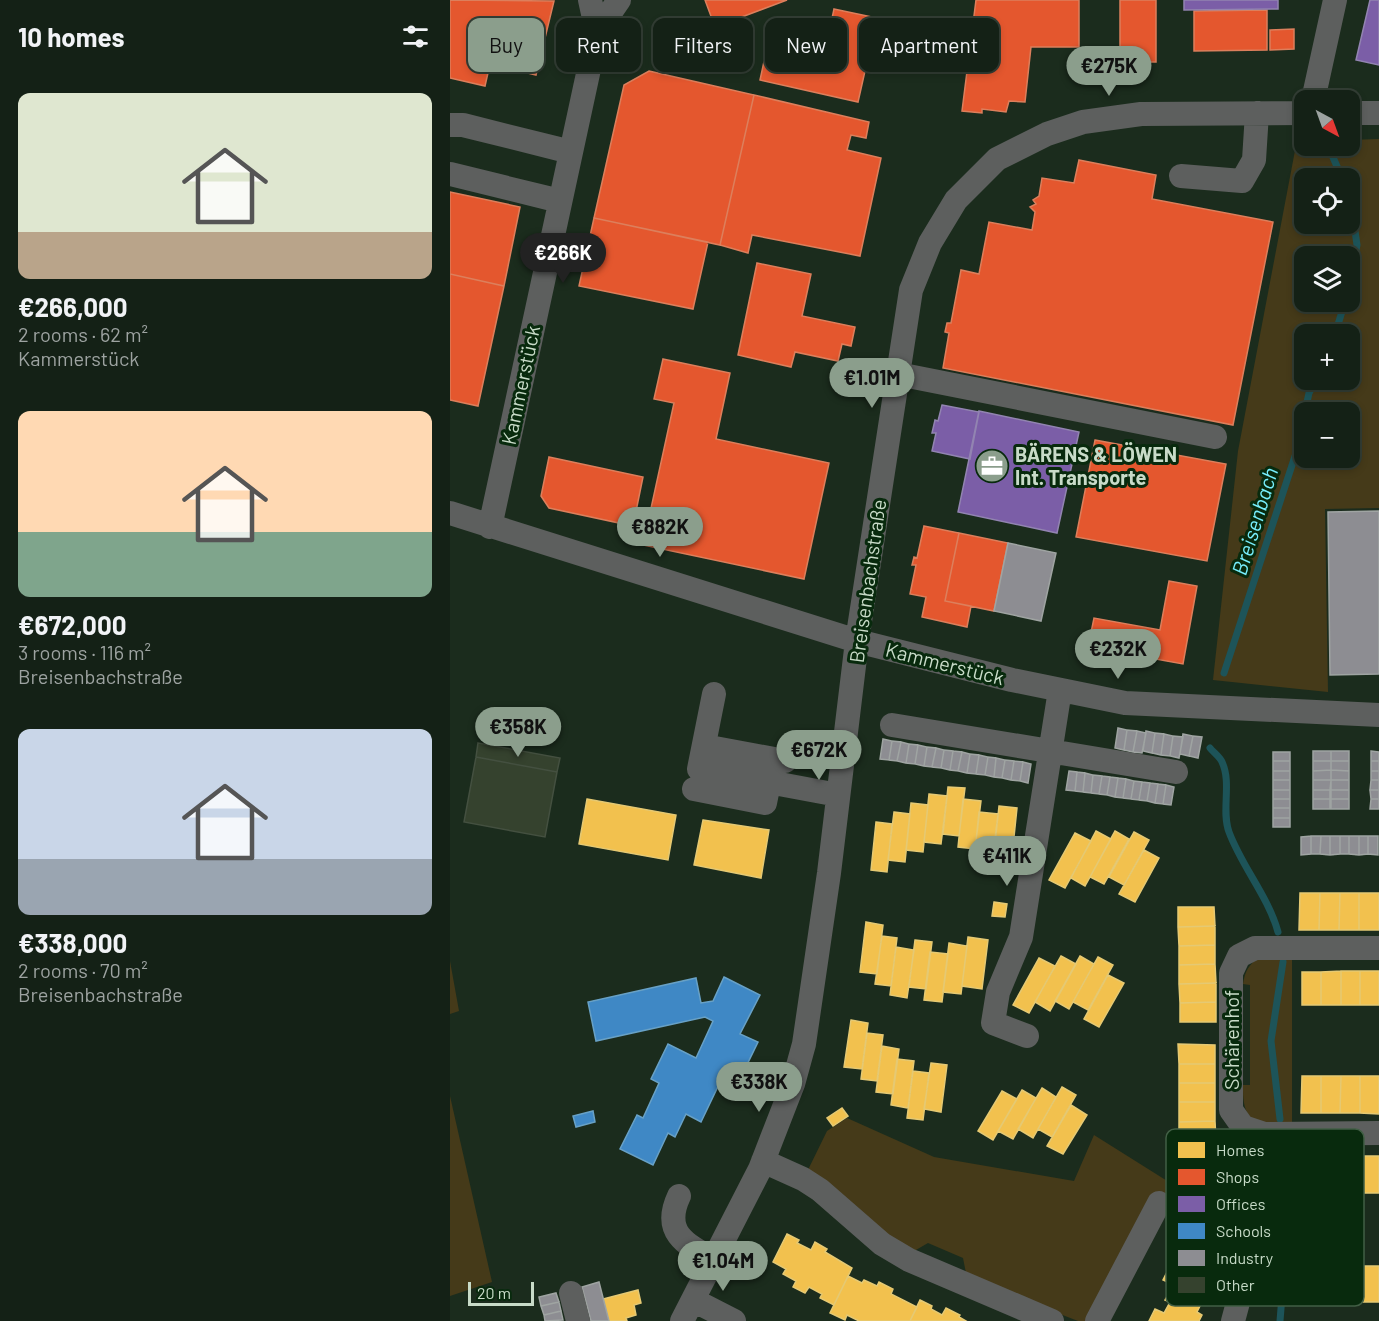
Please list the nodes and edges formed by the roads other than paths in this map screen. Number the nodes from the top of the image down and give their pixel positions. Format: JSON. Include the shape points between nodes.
{"nodes":[{"id":1,"x":591,"y":0,"type":"edge"},
{"id":2,"x":619,"y":0,"type":"edge"},
{"id":3,"x":1335,"y":0,"type":"edge"},
{"id":4,"x":594,"y":18,"type":"edge"},
{"id":5,"x":607,"y":18,"type":"edge"},
{"id":6,"x":588,"y":72,"type":"edge"},
{"id":7,"x":1315,"y":90,"type":"edge"},
{"id":8,"x":1257,"y":113,"type":"junction"},
{"id":9,"x":1294,"y":113,"type":"edge"},
{"id":10,"x":1360,"y":113,"type":"edge"},
{"id":11,"x":1379,"y":113,"type":"edge"},
{"id":12,"x":450,"y":125,"type":"edge"},
{"id":13,"x":571,"y":152,"type":"junction"},
{"id":14,"x":450,"y":174,"type":"edge"},
{"id":15,"x":1181,"y":176,"type":"dead end"},
{"id":16,"x":560,"y":201,"type":"junction"},
{"id":17,"x":898,"y":374,"type":"junction"},
{"id":18,"x":1215,"y":437,"type":"dead end"},
{"id":19,"x":450,"y":513,"type":"edge"},
{"id":20,"x":490,"y":527,"type":"junction"},
{"id":21,"x":857,"y":641,"type":"junction"},
{"id":22,"x":1060,"y":690,"type":"junction"},
{"id":23,"x":714,"y":694,"type":"dead end"},
{"id":24,"x":1379,"y":715,"type":"edge"},
{"id":25,"x":892,"y":724,"type":"dead end"},
{"id":26,"x":704,"y":746,"type":"junction"},
{"id":27,"x":1050,"y":752,"type":"junction"},
{"id":28,"x":785,"y":761,"type":"dead end"},
{"id":29,"x":1176,"y":772,"type":"dead end"},
{"id":30,"x":769,"y":783,"type":"junction"},
{"id":31,"x":694,"y":789,"type":"dead end"},
{"id":32,"x":838,"y":795,"type":"junction"},
{"id":33,"x":1379,"y":948,"type":"edge"},
{"id":34,"x":1027,"y":1036,"type":"dead end"},
{"id":35,"x":1249,"y":1129,"type":"edge"},
{"id":36,"x":1364,"y":1133,"type":"edge"},
{"id":37,"x":1379,"y":1133,"type":"edge"},
{"id":38,"x":763,"y":1161,"type":"junction"},
{"id":39,"x":679,"y":1196,"type":"dead end"},
{"id":40,"x":1159,"y":1203,"type":"dead end"},
{"id":41,"x":714,"y":1260,"type":"junction"},
{"id":42,"x":571,"y":1293,"type":"dead end"},
{"id":43,"x":1237,"y":1306,"type":"edge"},
{"id":44,"x":688,"y":1311,"type":"edge"},
{"id":45,"x":578,"y":1321,"type":"edge"},
{"id":46,"x":734,"y":1321,"type":"edge"},
{"id":47,"x":1052,"y":1321,"type":"edge"},
{"id":48,"x":1097,"y":1321,"type":"edge"},
{"id":49,"x":1233,"y":1321,"type":"edge"}],
"edges":[{"from":1,"to":4,"type":"street","name":"Kammerstück"},
{"from":2,"to":5,"type":"street","name":"Kammerstück"},
{"from":3,"to":7,"type":"street"},
{"from":6,"to":13,"type":"street","name":"Kammerstück"},
{"from":8,"to":9,"type":"street","name":"Breisenbachstraße"},
{"from":8,"to":15,"type":"street","via":[[1254,160],[1242,181]]},
{"from":8,"to":17,"type":"street","name":"Breisenbachstraße","via":[[1141,114],[1083,122],[1047,134],[997,159],[956,201],[930,243],[911,290]]},
{"from":10,"to":11,"type":"street"},
{"from":12,"to":13,"type":"street","via":[[464,125]]},
{"from":13,"to":16,"type":"street","name":"Kammerstück"},
{"from":14,"to":16,"type":"street"},
{"from":16,"to":20,"type":"street","name":"Kammerstück"},
{"from":17,"to":18,"type":"street"},
{"from":17,"to":21,"type":"street","name":"Breisenbachstraße"},
{"from":19,"to":20,"type":"street","name":"Kammerstück"},
{"from":20,"to":21,"type":"street","name":"Kammerstück"},
{"from":21,"to":22,"type":"street","name":"Kammerstück"},
{"from":21,"to":32,"type":"street","name":"Breisenbachstraße"},
{"from":22,"to":24,"type":"street","name":"Kammerstück","via":[[1125,703]]},
{"from":22,"to":27,"type":"street"},
{"from":23,"to":26,"type":"street"},
{"from":25,"to":27,"type":"street"},
{"from":26,"to":28,"type":"street"},
{"from":26,"to":30,"type":"street","via":[[699,769]]},
{"from":27,"to":29,"type":"street"},
{"from":27,"to":34,"type":"street","via":[[1021,937],[998,992],[993,1023]]},
{"from":30,"to":31,"type":"street","via":[[765,803]]},
{"from":30,"to":32,"type":"street"},
{"from":32,"to":38,"type":"street","name":"Breisenbachstraße","via":[[804,1044]]},
{"from":33,"to":35,"type":"street","name":"Schärenhof","via":[[1255,948],[1239,956],[1231,974],[1232,1110]]},
{"from":36,"to":37,"type":"street","name":"Schärenhof"},
{"from":38,"to":41,"type":"street","name":"Breisenbachstraße"},
{"from":38,"to":47,"type":"street","via":[[820,1190],[882,1244],[909,1260]]},
{"from":39,"to":41,"type":"street","via":[[672,1216],[675,1231],[688,1246]]},
{"from":40,"to":48,"type":"street"},
{"from":41,"to":44,"type":"street","name":"Breisenbachstraße"},
{"from":42,"to":45,"type":"street"},
{"from":43,"to":49,"type":"street"},
{"from":44,"to":46,"type":"street"}]}
